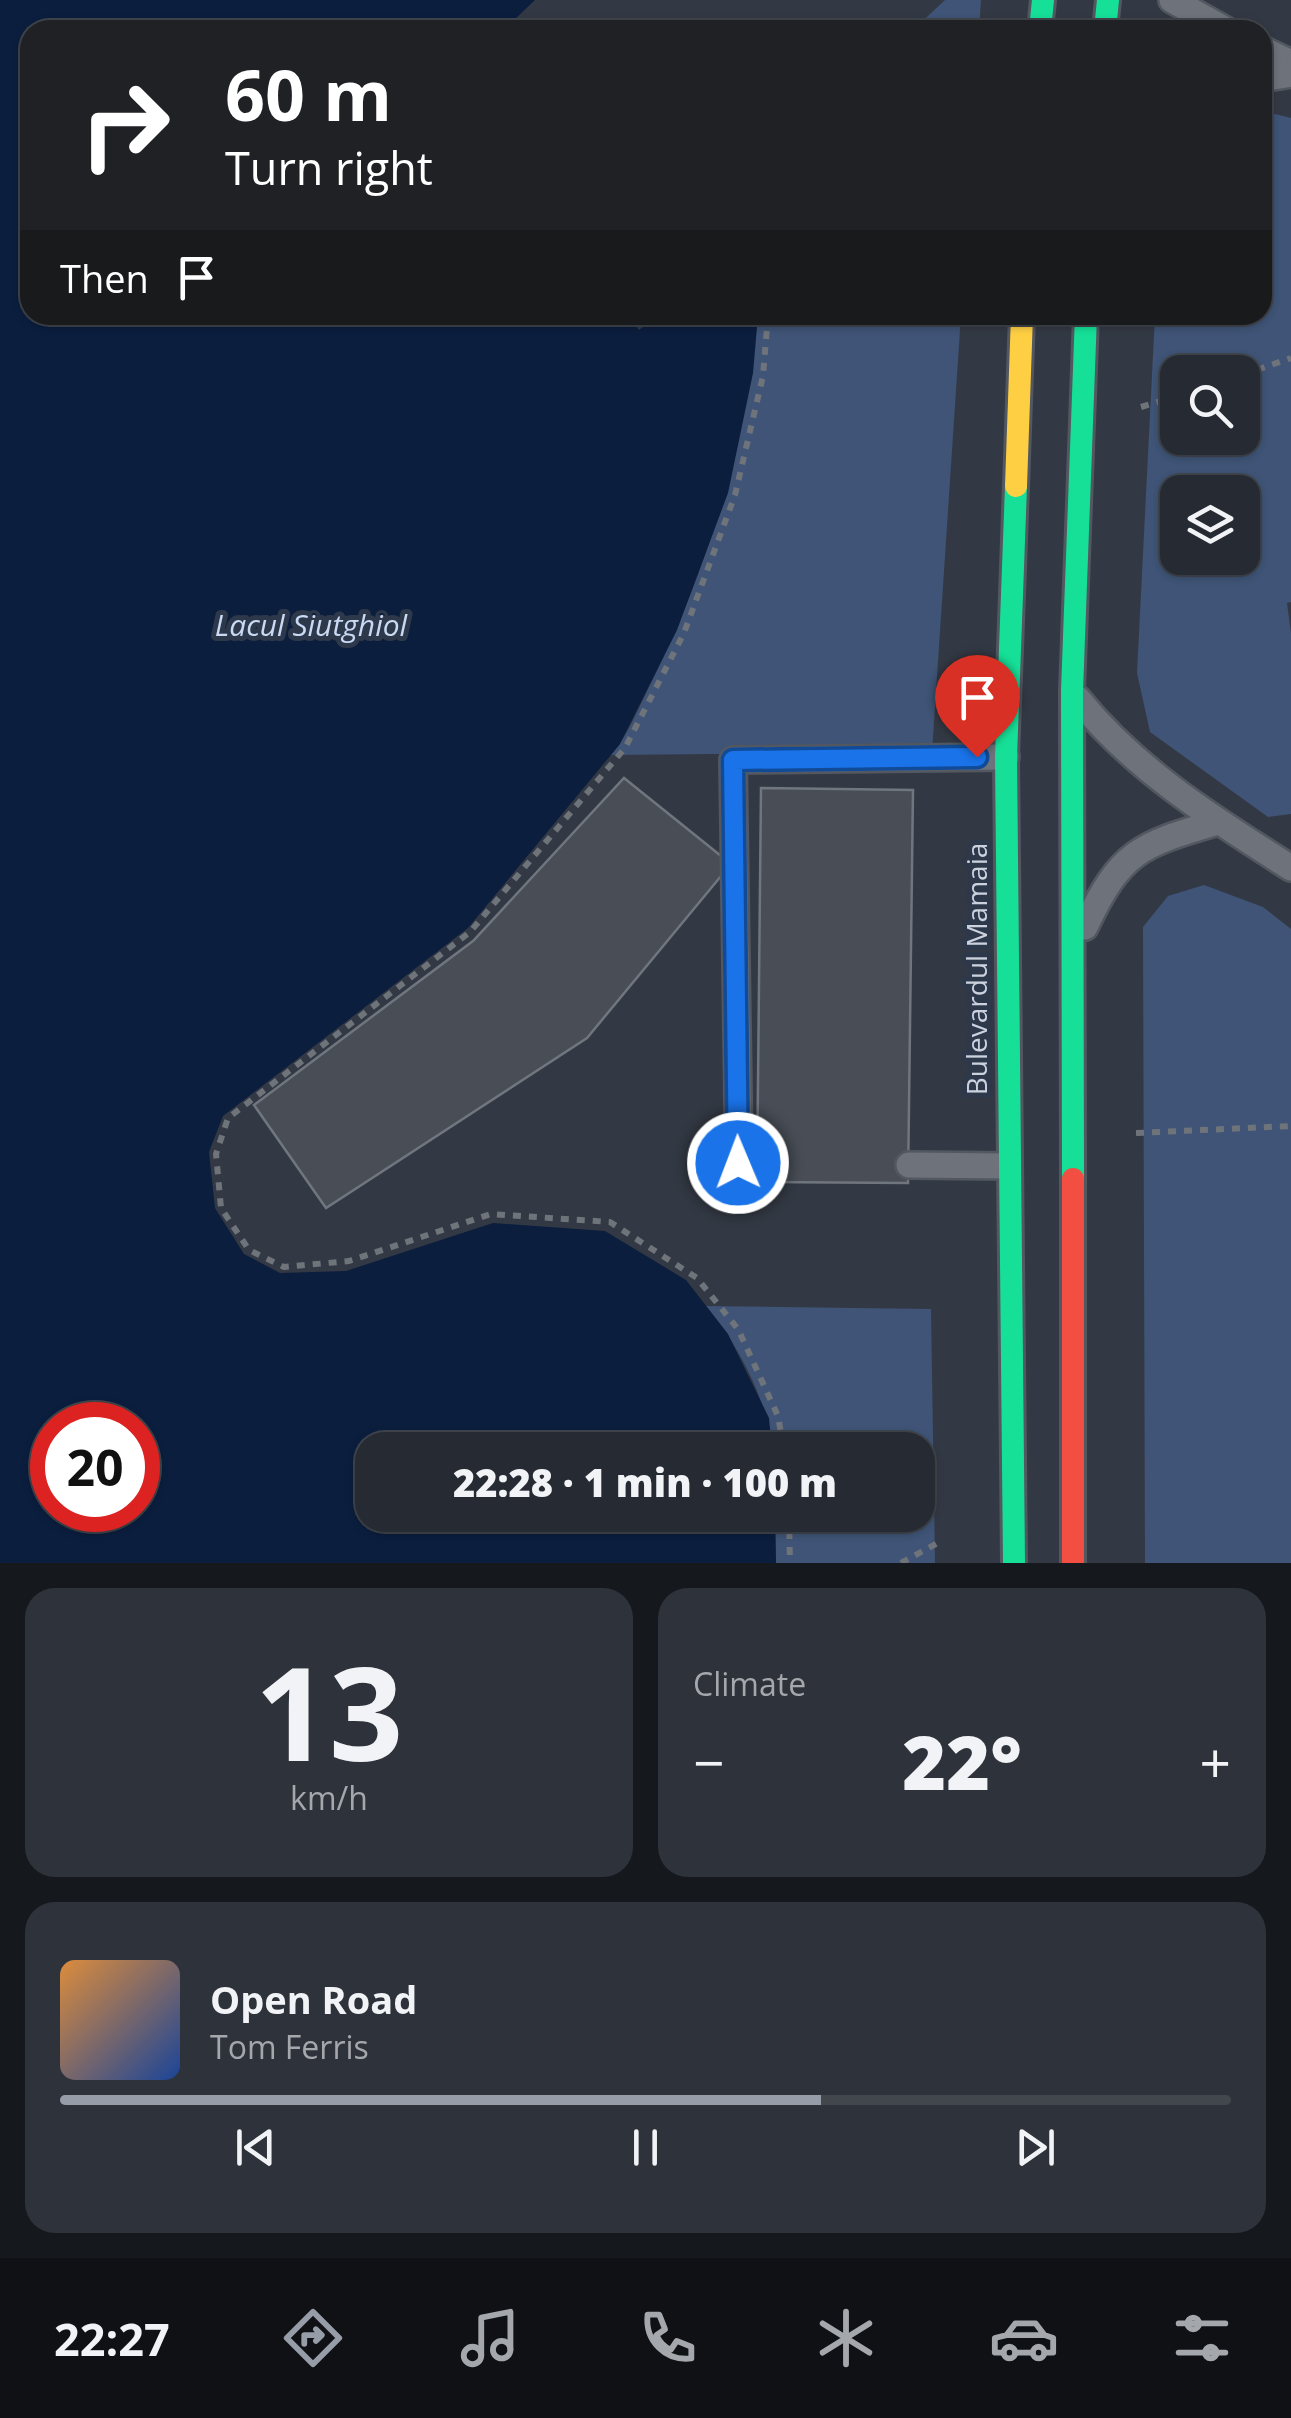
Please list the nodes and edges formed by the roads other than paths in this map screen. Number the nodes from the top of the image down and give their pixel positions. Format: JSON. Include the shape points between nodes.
{"nodes":[{"id":1,"x":1172,"y":0,"type":"edge"},
{"id":2,"x":1208,"y":20,"type":"edge"},
{"id":3,"x":1022,"y":325,"type":"edge"},
{"id":4,"x":1086,"y":325,"type":"edge"},
{"id":5,"x":1072,"y":691,"type":"junction"},
{"id":6,"x":1006,"y":757,"type":"junction"},
{"id":7,"x":1218,"y":822,"type":"junction"},
{"id":8,"x":1291,"y":868,"type":"edge"},
{"id":9,"x":1070,"y":956,"type":"junction"},
{"id":10,"x":757,"y":1163,"type":"dead end"},
{"id":11,"x":909,"y":1165,"type":"dead end"},
{"id":12,"x":1008,"y":1166,"type":"junction"},
{"id":13,"x":1014,"y":1563,"type":"edge"},
{"id":14,"x":1073,"y":1563,"type":"edge"}],
"edges":[{"from":1,"to":2,"type":"lane"},
{"from":3,"to":6,"type":"main road","name":"Bulevardul Mamaia"},
{"from":4,"to":5,"type":"main road"},
{"from":5,"to":7,"type":"lane","via":[[1107,735]]},
{"from":5,"to":9,"type":"main road"},
{"from":6,"to":10,"type":"lane","via":[[733,760],[738,1163]]},
{"from":6,"to":12,"type":"main road","name":"Bulevardul Mamaia"},
{"from":7,"to":8,"type":"lane"},
{"from":7,"to":9,"type":"lane","via":[[1151,842],[1108,880]]},
{"from":9,"to":14,"type":"main road"},
{"from":11,"to":12,"type":"lane"},
{"from":12,"to":13,"type":"main road","name":"Bulevardul Mamaia"}]}
